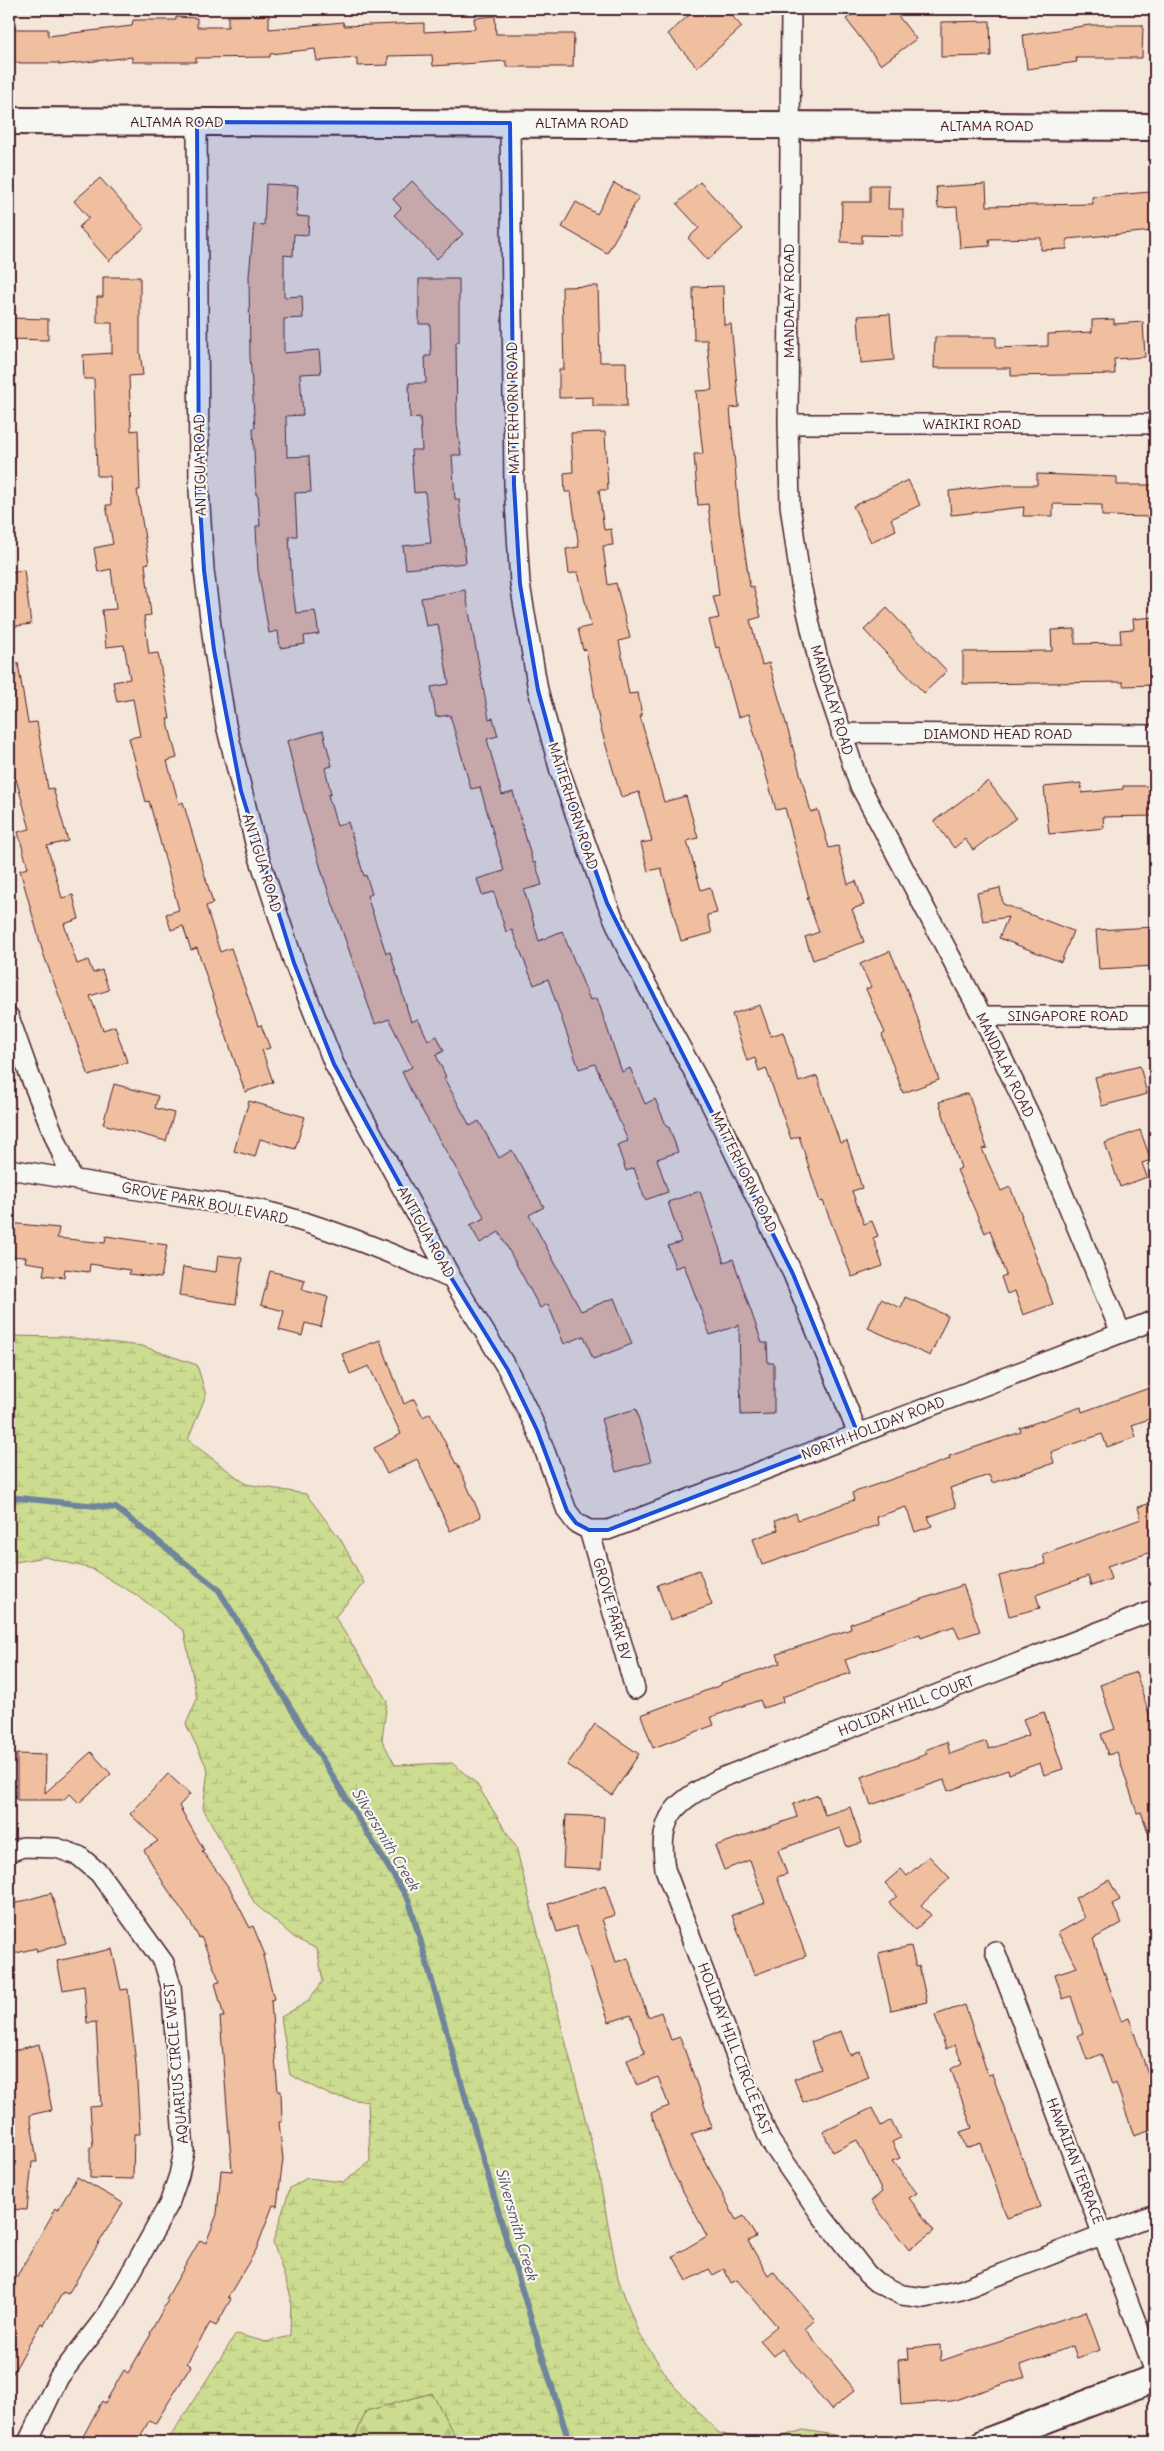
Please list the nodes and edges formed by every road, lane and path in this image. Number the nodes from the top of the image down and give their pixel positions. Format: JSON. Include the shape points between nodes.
{"nodes":[{"id":1,"x":791,"y":9,"type":"edge"},
{"id":2,"x":9,"y":121,"type":"edge"},
{"id":3,"x":197,"y":122,"type":"junction"},
{"id":4,"x":510,"y":122,"type":"junction"},
{"id":5,"x":790,"y":125,"type":"junction"},
{"id":6,"x":1155,"y":126,"type":"edge"},
{"id":7,"x":788,"y":424,"type":"junction"},
{"id":8,"x":1155,"y":424,"type":"edge"},
{"id":9,"x":841,"y":733,"type":"junction"},
{"id":10,"x":1155,"y":735,"type":"edge"},
{"id":11,"x":9,"y":1016,"type":"edge"},
{"id":12,"x":982,"y":1016,"type":"junction"},
{"id":13,"x":1155,"y":1016,"type":"edge"},
{"id":14,"x":9,"y":1169,"type":"edge"},
{"id":15,"x":72,"y":1179,"type":"junction"},
{"id":16,"x":452,"y":1279,"type":"junction"},
{"id":17,"x":1155,"y":1320,"type":"edge"},
{"id":18,"x":1121,"y":1333,"type":"junction"},
{"id":19,"x":858,"y":1434,"type":"junction"},
{"id":20,"x":589,"y":1530,"type":"junction"},
{"id":21,"x":1155,"y":1610,"type":"edge"},
{"id":22,"x":635,"y":1689,"type":"dead end"},
{"id":23,"x":668,"y":1819,"type":"joint"},
{"id":24,"x":9,"y":1852,"type":"edge"},
{"id":25,"x":995,"y":1951,"type":"dead end"},
{"id":26,"x":1155,"y":2214,"type":"edge"},
{"id":27,"x":1103,"y":2234,"type":"junction"},
{"id":28,"x":1155,"y":2372,"type":"edge"},
{"id":29,"x":1155,"y":2378,"type":"edge"},
{"id":30,"x":28,"y":2442,"type":"edge"},
{"id":31,"x":986,"y":2442,"type":"edge"}],
"edges":[{"from":1,"to":5,"type":"street","name":"MANDALAY ROAD"},
{"from":2,"to":3,"type":"street","name":"ALTAMA ROAD"},
{"from":3,"to":4,"type":"street","name":"ALTAMA ROAD"},
{"from":3,"to":16,"type":"street","name":"ANTIGUA ROAD","via":[[199,489],[214,650],[240,791],[294,963],[334,1064]]},
{"from":4,"to":5,"type":"street","name":"ALTAMA ROAD"},
{"from":4,"to":19,"type":"street","name":"MATTERHORN ROAD","via":[[517,544],[520,584],[540,699],[568,796],[610,912],[707,1096],[793,1274]]},
{"from":5,"to":6,"type":"street","name":"ALTAMA ROAD"},
{"from":5,"to":7,"type":"street","name":"MANDALAY ROAD"},
{"from":7,"to":8,"type":"street","name":"WAIKIKI ROAD"},
{"from":7,"to":9,"type":"street","name":"MANDALAY ROAD","via":[[790,505],[801,585],[819,664]]},
{"from":9,"to":10,"type":"street","name":"DIAMOND HEAD ROAD"},
{"from":9,"to":12,"type":"street","name":"MANDALAY ROAD","via":[[859,784]]},
{"from":11,"to":15,"type":"street"},
{"from":12,"to":13,"type":"street","name":"SINGAPORE ROAD"},
{"from":12,"to":18,"type":"street","name":"MANDALAY ROAD","via":[[1034,1124]]},
{"from":14,"to":15,"type":"street","name":"GROVE PARK BOULEVARD"},
{"from":15,"to":16,"type":"street","name":"GROVE PARK BOULEVARD","via":[[285,1216],[378,1248]]},
{"from":16,"to":20,"type":"street","name":"ANTIGUA ROAD","via":[[508,1370],[537,1430],[567,1511],[576,1523]]},
{"from":17,"to":18,"type":"street","name":"NORTH HOLIDAY ROAD"},
{"from":18,"to":19,"type":"street","name":"NORTH HOLIDAY ROAD"},
{"from":19,"to":20,"type":"street","name":"NORTH HOLIDAY ROAD","via":[[608,1530]]},
{"from":20,"to":22,"type":"street","name":"GROVE PARK BV"},
{"from":21,"to":23,"type":"street","name":"HOLIDAY HILL COURT","via":[[721,1778],[688,1795]]},
{"from":23,"to":27,"type":"street","name":"HOLIDAY HILL CIRCLE EAST","via":[[662,1846],[665,1869],[770,2140],[821,2215],[867,2274],[902,2294],[925,2298],[961,2290]]},
{"from":24,"to":30,"type":"street","name":"AQUARIUS CIRCLE WEST","via":[[23,1847],[57,1848],[79,1856],[99,1873],[164,1963],[171,1986],[184,2151],[169,2204],[109,2312],[59,2376]]},
{"from":25,"to":27,"type":"street","name":"HAWAIIAN TERRACE"},
{"from":26,"to":27,"type":"street","name":"HOLIDAY HILL CIRCLE EAST"},
{"from":27,"to":28,"type":"street","name":"HAWAIIAN TERRACE"},
{"from":29,"to":31,"type":"street"}]}
